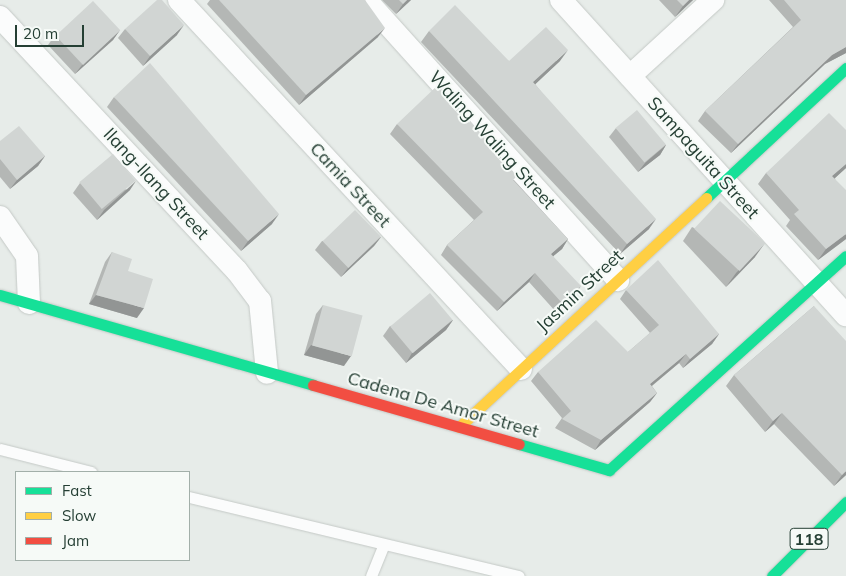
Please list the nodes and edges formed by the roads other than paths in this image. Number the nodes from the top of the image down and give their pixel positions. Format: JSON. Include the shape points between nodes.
{"nodes":[{"id":1,"x":179,"y":0,"type":"edge"},
{"id":2,"x":366,"y":0,"type":"edge"},
{"id":3,"x":561,"y":0,"type":"edge"},
{"id":4,"x":713,"y":0,"type":"edge"},
{"id":5,"x":0,"y":17,"type":"edge"},
{"id":6,"x":846,"y":68,"type":"edge"},
{"id":7,"x":630,"y":76,"type":"junction"},
{"id":8,"x":725,"y":181,"type":"junction"},
{"id":9,"x":0,"y":217,"type":"edge"},
{"id":10,"x":846,"y":256,"type":"edge"},
{"id":11,"x":618,"y":280,"type":"junction"},
{"id":12,"x":816,"y":283,"type":"junction"},
{"id":13,"x":0,"y":295,"type":"edge"},
{"id":14,"x":29,"y":303,"type":"junction"},
{"id":15,"x":846,"y":315,"type":"edge"},
{"id":16,"x":521,"y":369,"type":"junction"},
{"id":17,"x":266,"y":373,"type":"junction"},
{"id":18,"x":459,"y":427,"type":"junction"},
{"id":19,"x":0,"y":449,"type":"edge"},
{"id":20,"x":88,"y":471,"type":"edge"},
{"id":21,"x":190,"y":497,"type":"edge"},
{"id":22,"x":846,"y":502,"type":"edge"},
{"id":23,"x":384,"y":546,"type":"junction"},
{"id":24,"x":371,"y":576,"type":"edge"},
{"id":25,"x":519,"y":576,"type":"edge"},
{"id":26,"x":772,"y":576,"type":"edge"}],
"edges":[{"from":1,"to":16,"type":"street","name":"Camia Street"},
{"from":2,"to":11,"type":"street","name":"Waling Waling Street"},
{"from":3,"to":7,"type":"street","name":"Sampaguita Street"},
{"from":4,"to":7,"type":"street"},
{"from":5,"to":17,"type":"street","name":"Ilang-Ilang Street","via":[[237,271],[260,301]]},
{"from":6,"to":8,"type":"street","name":"Jasmin Street"},
{"from":7,"to":8,"type":"street","name":"Sampaguita Street"},
{"from":8,"to":11,"type":"street","name":"Jasmin Street"},
{"from":8,"to":12,"type":"street","name":"Sampaguita Street"},
{"from":9,"to":14,"type":"street","via":[[27,256]]},
{"from":10,"to":12,"type":"street"},
{"from":11,"to":16,"type":"street","name":"Jasmin Street"},
{"from":12,"to":15,"type":"street","name":"Sampaguita Street"},
{"from":12,"to":18,"type":"street","name":"Cadena De Amor Street","via":[[609,470]]},
{"from":13,"to":14,"type":"street","name":"Cadena De Amor Street"},
{"from":14,"to":17,"type":"street","name":"Cadena De Amor Street"},
{"from":16,"to":18,"type":"street","name":"Jasmin Street"},
{"from":17,"to":18,"type":"street","name":"Cadena De Amor Street"},
{"from":19,"to":20,"type":"lane"},
{"from":21,"to":23,"type":"lane"},
{"from":22,"to":26,"type":"street","number":"118"},
{"from":23,"to":24,"type":"lane"},
{"from":23,"to":25,"type":"lane"}]}
